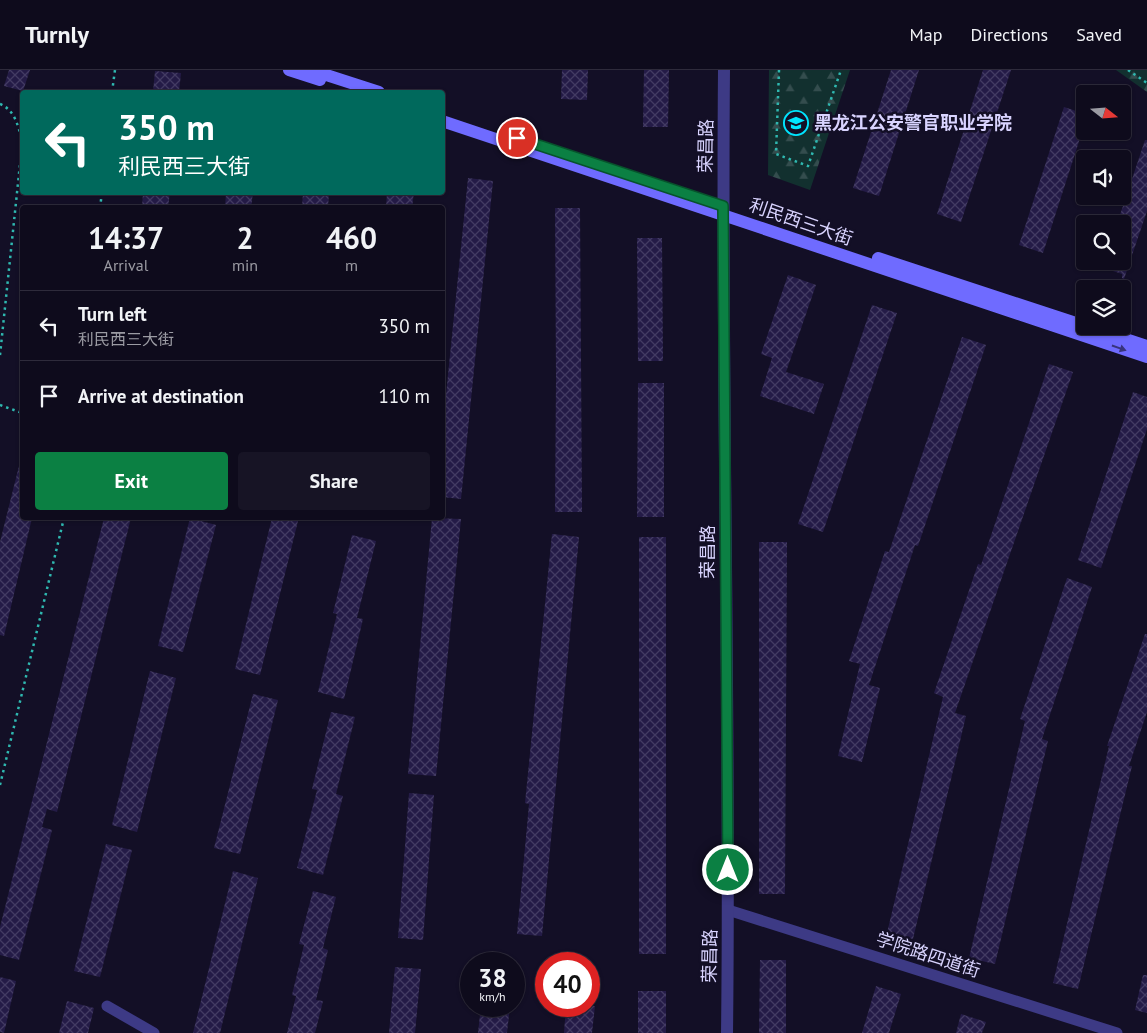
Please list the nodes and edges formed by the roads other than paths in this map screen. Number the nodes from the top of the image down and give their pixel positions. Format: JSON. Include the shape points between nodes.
{"nodes":[{"id":1,"x":289,"y":70,"type":"edge"},
{"id":2,"x":311,"y":70,"type":"edge"},
{"id":3,"x":724,"y":70,"type":"edge"},
{"id":4,"x":351,"y":90,"type":"edge"},
{"id":5,"x":373,"y":90,"type":"edge"},
{"id":6,"x":445,"y":115,"type":"edge"},
{"id":7,"x":445,"y":122,"type":"edge"},
{"id":8,"x":723,"y":210,"type":"junction"},
{"id":9,"x":1076,"y":323,"type":"edge"},
{"id":10,"x":1113,"y":335,"type":"edge"},
{"id":11,"x":1147,"y":346,"type":"edge"},
{"id":12,"x":1147,"y":357,"type":"edge"},
{"id":13,"x":728,"y":910,"type":"junction"},
{"id":14,"x":107,"y":1006,"type":"dead end"},
{"id":15,"x":154,"y":1033,"type":"edge"},
{"id":16,"x":727,"y":1033,"type":"edge"},
{"id":17,"x":1117,"y":1033,"type":"edge"}],
"edges":[{"from":1,"to":4,"type":"main road"},
{"from":2,"to":5,"type":"main road"},
{"from":3,"to":8,"type":"street","name":"荣昌路"},
{"from":6,"to":8,"type":"main road","name":"利民西三大街"},
{"from":7,"to":8,"type":"main road","name":"利民西三大街"},
{"from":8,"to":9,"type":"main road","name":"利民西三大街"},
{"from":8,"to":12,"type":"main road","name":"利民西三大街","one_way":true},
{"from":8,"to":13,"type":"street","name":"荣昌路"},
{"from":10,"to":11,"type":"main road","name":"利民西三大街"},
{"from":13,"to":16,"type":"street","name":"荣昌路"},
{"from":13,"to":17,"type":"street","name":"学院路四道街"},
{"from":14,"to":15,"type":"street"}]}
